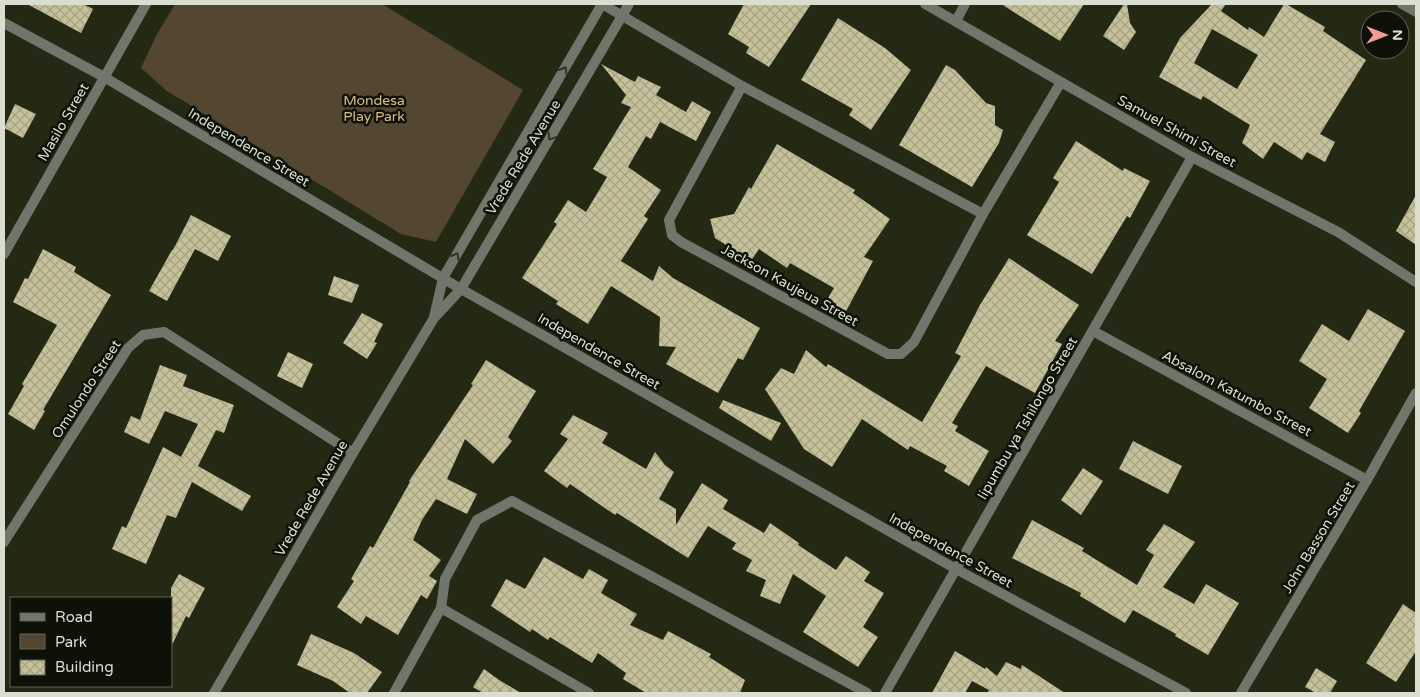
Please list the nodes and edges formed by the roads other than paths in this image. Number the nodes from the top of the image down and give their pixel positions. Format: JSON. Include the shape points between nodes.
{"nodes":[{"id":1,"x":146,"y":4,"type":"edge"},
{"id":2,"x":602,"y":4,"type":"edge"},
{"id":3,"x":628,"y":4,"type":"edge"},
{"id":4,"x":925,"y":4,"type":"edge"},
{"id":5,"x":966,"y":4,"type":"edge"},
{"id":6,"x":1402,"y":4,"type":"edge"},
{"id":7,"x":1416,"y":12,"type":"edge"},
{"id":8,"x":622,"y":16,"type":"junction"},
{"id":9,"x":956,"y":21,"type":"junction"},
{"id":10,"x":4,"y":23,"type":"edge"},
{"id":11,"x":104,"y":77,"type":"junction"},
{"id":12,"x":1061,"y":82,"type":"junction"},
{"id":13,"x":742,"y":86,"type":"junction"},
{"id":14,"x":1192,"y":157,"type":"junction"},
{"id":15,"x":983,"y":214,"type":"junction"},
{"id":16,"x":7,"y":243,"type":"edge"},
{"id":17,"x":4,"y":254,"type":"edge"},
{"id":18,"x":443,"y":278,"type":"junction"},
{"id":19,"x":1416,"y":282,"type":"edge"},
{"id":20,"x":461,"y":289,"type":"junction"},
{"id":21,"x":434,"y":318,"type":"junction"},
{"id":22,"x":1093,"y":331,"type":"junction"},
{"id":23,"x":1416,"y":393,"type":"edge"},
{"id":24,"x":353,"y":453,"type":"junction"},
{"id":25,"x":1367,"y":480,"type":"junction"},
{"id":26,"x":4,"y":542,"type":"edge"},
{"id":27,"x":956,"y":569,"type":"junction"},
{"id":28,"x":441,"y":608,"type":"junction"},
{"id":29,"x":214,"y":693,"type":"edge"},
{"id":30,"x":394,"y":693,"type":"edge"},
{"id":31,"x":589,"y":693,"type":"edge"},
{"id":32,"x":867,"y":693,"type":"edge"},
{"id":33,"x":885,"y":693,"type":"edge"},
{"id":34,"x":1186,"y":693,"type":"edge"},
{"id":35,"x":1241,"y":693,"type":"edge"}],
"edges":[{"from":1,"to":11,"type":"street","name":"Masilo Street"},
{"from":2,"to":8,"type":"street"},
{"from":18,"to":2,"type":"street","name":"Vrede Rede Avenue","one_way":true},
{"from":3,"to":8,"type":"street","name":"Vrede Rede Avenue"},
{"from":4,"to":9,"type":"street","name":"Samuel Shimi Street"},
{"from":5,"to":9,"type":"street"},
{"from":6,"to":7,"type":"street"},
{"from":8,"to":13,"type":"street"},
{"from":8,"to":20,"type":"street","name":"Vrede Rede Avenue","one_way":true},
{"from":9,"to":12,"type":"street","name":"Samuel Shimi Street"},
{"from":10,"to":11,"type":"street","name":"Independence Street"},
{"from":11,"to":16,"type":"street","name":"Masilo Street"},
{"from":11,"to":18,"type":"street","name":"Independence Street"},
{"from":12,"to":14,"type":"street","name":"Samuel Shimi Street"},
{"from":12,"to":15,"type":"street","name":"Jackson Kaujeua Street"},
{"from":13,"to":15,"type":"street"},
{"from":13,"to":15,"type":"street","name":"Jackson Kaujeua Street","via":[[669,220],[672,235],[888,354],[901,354],[914,342]]},
{"from":14,"to":19,"type":"street","name":"Samuel Shimi Street","via":[[1338,232]]},
{"from":14,"to":22,"type":"street","name":"Iipumbu ya Tshilongo Street"},
{"from":16,"to":17,"type":"street","name":"Masilo Street"},
{"from":18,"to":20,"type":"street","name":"Independence Street"},
{"from":18,"to":21,"type":"street","name":"Vrede Rede Avenue"},
{"from":20,"to":21,"type":"street","name":"Vrede Rede Avenue"},
{"from":20,"to":27,"type":"street","name":"Independence Street"},
{"from":21,"to":24,"type":"street","name":"Vrede Rede Avenue"},
{"from":22,"to":25,"type":"street","name":"Absalom Katumbo Street"},
{"from":22,"to":27,"type":"street","name":"Iipumbu ya Tshilongo Street"},
{"from":23,"to":25,"type":"street","name":"John Basson Street"},
{"from":24,"to":26,"type":"street","name":"Omulondo Street","via":[[164,332],[144,335],[128,348]]},
{"from":24,"to":29,"type":"street","name":"Vrede Rede Avenue"},
{"from":25,"to":35,"type":"street","name":"John Basson Street"},
{"from":27,"to":33,"type":"street","name":"Iipumbu ya Tshilongo Street"},
{"from":27,"to":34,"type":"street","name":"Independence Street"},
{"from":28,"to":30,"type":"street"},
{"from":28,"to":31,"type":"street"},
{"from":28,"to":32,"type":"street","via":[[445,580],[477,520],[512,502]]}]}
